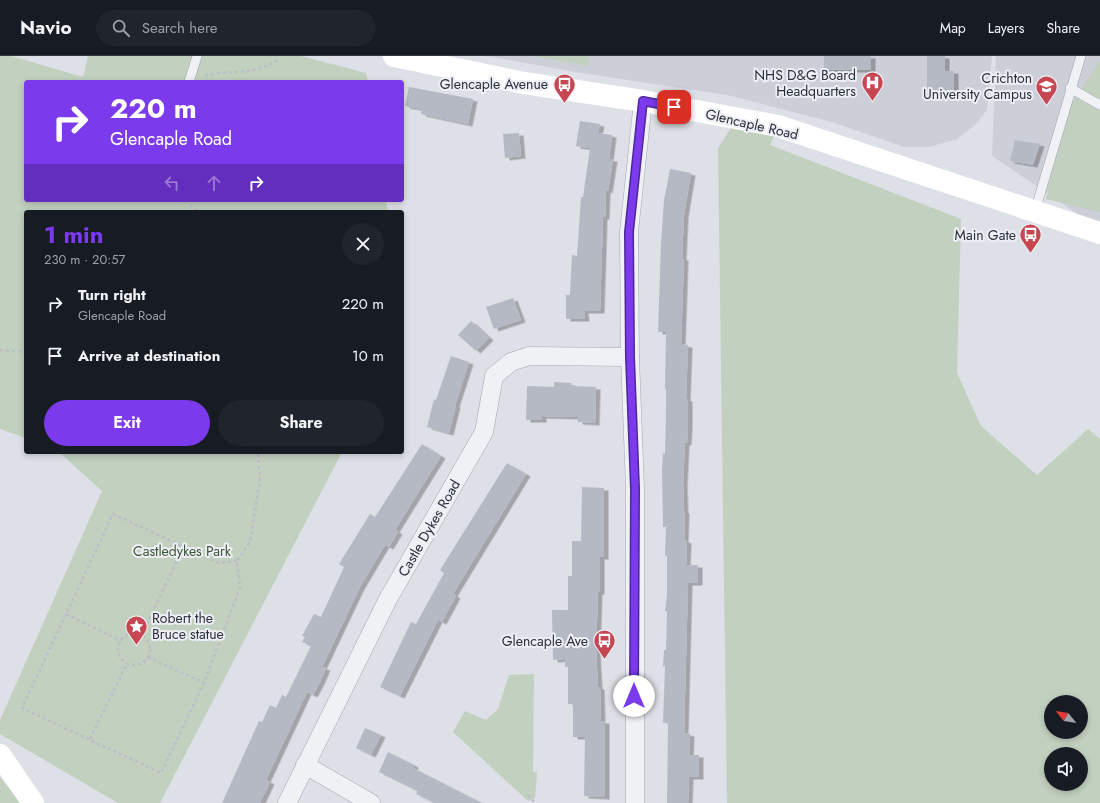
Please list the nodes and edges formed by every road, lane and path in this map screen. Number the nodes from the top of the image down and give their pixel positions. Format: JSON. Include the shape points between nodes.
{"nodes":[{"id":1,"x":197,"y":56,"type":"edge"},
{"id":2,"x":277,"y":56,"type":"edge"},
{"id":3,"x":394,"y":56,"type":"edge"},
{"id":4,"x":1078,"y":59,"type":"edge"},
{"id":5,"x":190,"y":80,"type":"edge"},
{"id":6,"x":1070,"y":88,"type":"junction"},
{"id":7,"x":643,"y":101,"type":"junction"},
{"id":8,"x":1100,"y":106,"type":"edge"},
{"id":9,"x":188,"y":202,"type":"edge"},
{"id":10,"x":195,"y":210,"type":"edge"},
{"id":11,"x":1035,"y":211,"type":"junction"},
{"id":12,"x":1100,"y":233,"type":"edge"},
{"id":13,"x":0,"y":350,"type":"edge"},
{"id":14,"x":24,"y":352,"type":"edge"},
{"id":15,"x":630,"y":357,"type":"junction"},
{"id":16,"x":258,"y":454,"type":"edge"},
{"id":17,"x":183,"y":547,"type":"junction"},
{"id":18,"x":236,"y":561,"type":"junction"},
{"id":19,"x":66,"y":614,"type":"junction"},
{"id":20,"x":142,"y":635,"type":"junction"},
{"id":21,"x":121,"y":642,"type":"junction"},
{"id":22,"x":148,"y":657,"type":"junction"},
{"id":23,"x":127,"y":663,"type":"junction"},
{"id":24,"x":204,"y":684,"type":"junction"},
{"id":25,"x":90,"y":739,"type":"junction"},
{"id":26,"x":0,"y":756,"type":"edge"},
{"id":27,"x":305,"y":765,"type":"junction"},
{"id":28,"x":528,"y":795,"type":"dead end"},
{"id":29,"x":33,"y":803,"type":"edge"},
{"id":30,"x":287,"y":803,"type":"edge"},
{"id":31,"x":371,"y":803,"type":"edge"},
{"id":32,"x":535,"y":803,"type":"edge"},
{"id":33,"x":635,"y":803,"type":"edge"}],
"edges":[{"from":1,"to":5,"type":"lane"},
{"from":2,"to":5,"type":"path","via":[[276,61],[264,69],[250,72],[219,72]]},
{"from":3,"to":7,"type":"main road","name":"Glencaple Road","via":[[524,83]]},
{"from":4,"to":6,"type":"lane"},
{"from":6,"to":8,"type":"lane"},
{"from":6,"to":11,"type":"lane"},
{"from":7,"to":11,"type":"main road","name":"Glencaple Road","via":[[778,126]]},
{"from":7,"to":15,"type":"street","via":[[629,232]]},
{"from":9,"to":10,"type":"path"},
{"from":11,"to":12,"type":"main road","name":"Glencaple Road"},
{"from":13,"to":14,"type":"path"},
{"from":15,"to":27,"type":"street","name":"Castle Dykes Road","via":[[529,356],[511,362],[494,376],[484,432],[388,599]]},
{"from":15,"to":33,"type":"street","via":[[635,489]]},
{"from":16,"to":18,"type":"path","via":[[260,480],[250,542]]},
{"from":17,"to":18,"type":"path","via":[[219,563]]},
{"from":17,"to":19,"type":"path","via":[[113,514]]},
{"from":17,"to":20,"type":"path"},
{"from":18,"to":24,"type":"path","via":[[240,588]]},
{"from":19,"to":21,"type":"path"},
{"from":19,"to":25,"type":"path","via":[[22,708]]},
{"from":20,"to":21,"type":"path","via":[[132,634]]},
{"from":20,"to":22,"type":"path","via":[[148,642]]},
{"from":21,"to":23,"type":"path","via":[[120,656]]},
{"from":22,"to":23,"type":"path","via":[[141,664]]},
{"from":22,"to":24,"type":"path"},
{"from":23,"to":25,"type":"path"},
{"from":24,"to":25,"type":"path","via":[[161,773]]},
{"from":26,"to":29,"type":"main road"},
{"from":27,"to":30,"type":"street","name":"Castle Dykes Road"},
{"from":27,"to":31,"type":"street"},
{"from":28,"to":32,"type":"path"}]}
